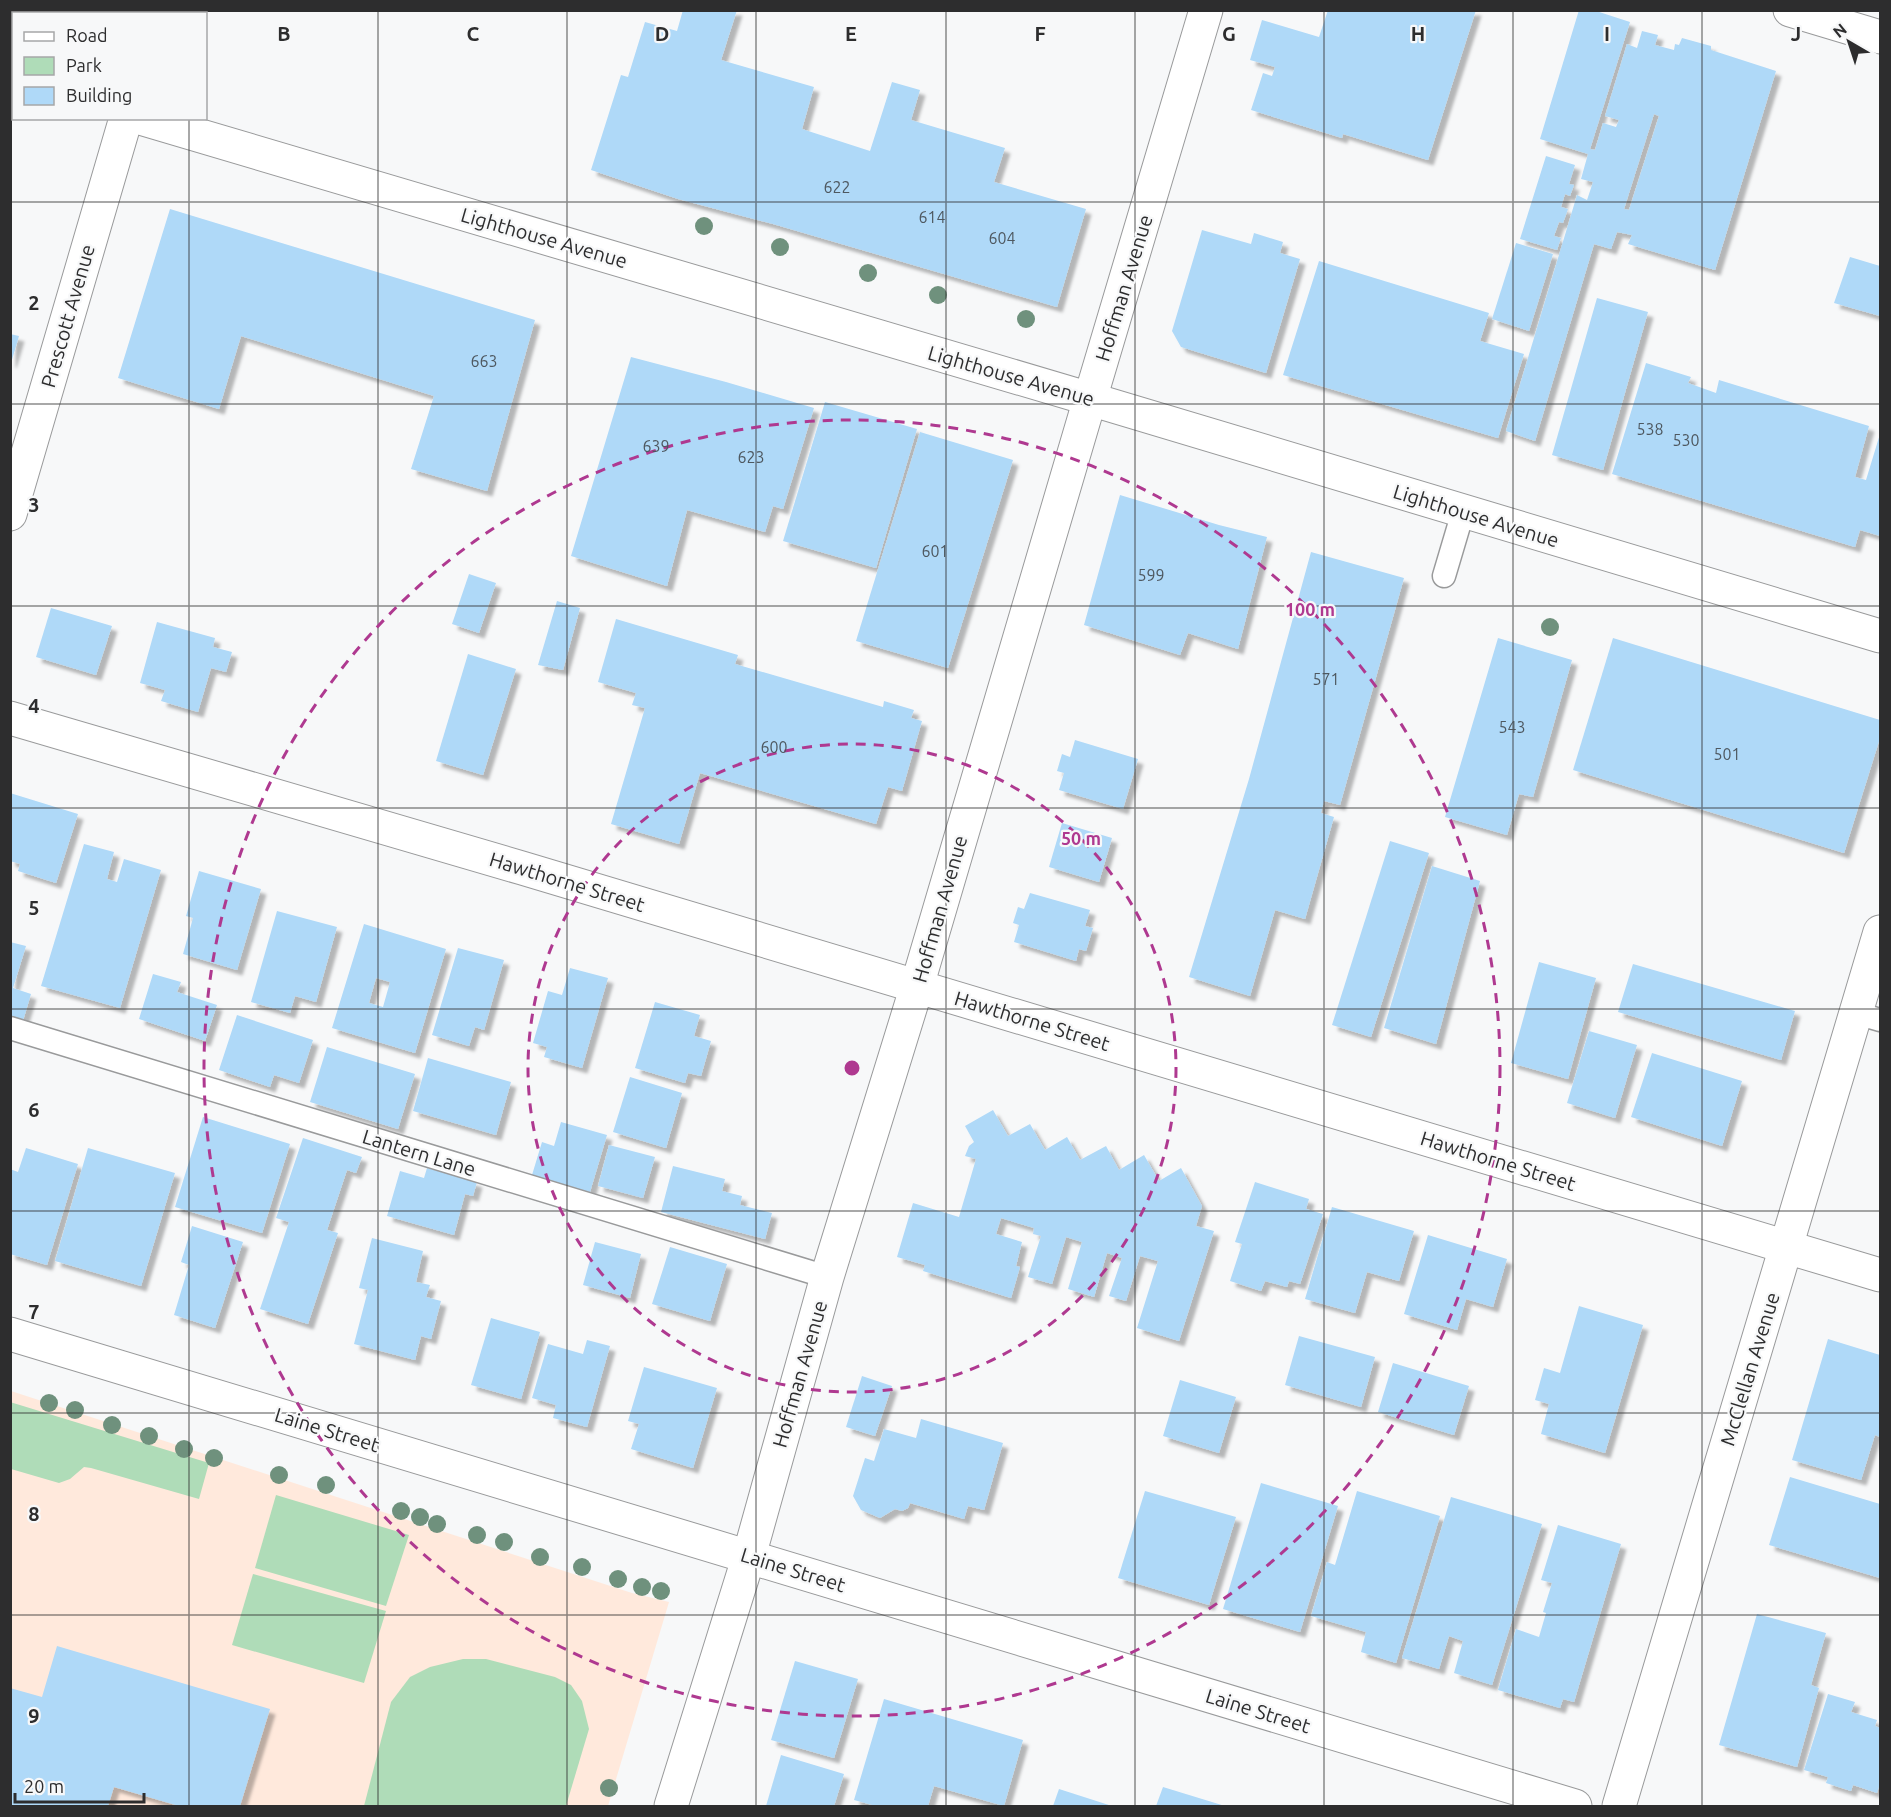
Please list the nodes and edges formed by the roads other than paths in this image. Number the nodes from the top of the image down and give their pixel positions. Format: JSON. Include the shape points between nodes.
{"nodes":[{"id":1,"x":1206,"y":10,"type":"edge"},
{"id":2,"x":1790,"y":10,"type":"edge"},
{"id":3,"x":1881,"y":38,"type":"edge"},
{"id":4,"x":125,"y":120,"type":"edge"},
{"id":5,"x":147,"y":120,"type":"edge"},
{"id":6,"x":1090,"y":399,"type":"junction"},
{"id":7,"x":1463,"y":512,"type":"junction"},
{"id":8,"x":10,"y":514,"type":"edge"},
{"id":9,"x":1444,"y":576,"type":"dead end"},
{"id":10,"x":1881,"y":636,"type":"edge"},
{"id":11,"x":10,"y":718,"type":"edge"},
{"id":12,"x":1881,"y":932,"type":"edge"},
{"id":13,"x":917,"y":986,"type":"junction"},
{"id":14,"x":1868,"y":1017,"type":"edge"},
{"id":15,"x":10,"y":1028,"type":"edge"},
{"id":16,"x":1785,"y":1247,"type":"junction"},
{"id":17,"x":1881,"y":1275,"type":"edge"},
{"id":18,"x":827,"y":1277,"type":"junction"},
{"id":19,"x":10,"y":1334,"type":"edge"},
{"id":20,"x":749,"y":1556,"type":"junction"},
{"id":21,"x":671,"y":1806,"type":"edge"},
{"id":22,"x":1575,"y":1806,"type":"edge"},
{"id":23,"x":1619,"y":1806,"type":"edge"}],
"edges":[{"from":1,"to":6,"type":"street","name":"Hoffman Avenue"},
{"from":2,"to":3,"type":"street"},
{"from":4,"to":8,"type":"street","name":"Prescott Avenue"},
{"from":5,"to":6,"type":"street","name":"Lighthouse Avenue"},
{"from":6,"to":7,"type":"street","name":"Lighthouse Avenue"},
{"from":6,"to":13,"type":"street","name":"Hoffman Avenue"},
{"from":7,"to":9,"type":"lane"},
{"from":7,"to":10,"type":"street","name":"Lighthouse Avenue"},
{"from":11,"to":13,"type":"street","name":"Hawthorne Street"},
{"from":12,"to":14,"type":"street","name":"McClellan Avenue"},
{"from":13,"to":16,"type":"street","name":"Hawthorne Street"},
{"from":13,"to":18,"type":"street","name":"Hoffman Avenue"},
{"from":14,"to":16,"type":"street","name":"McClellan Avenue"},
{"from":15,"to":18,"type":"lane","name":"Lantern Lane"},
{"from":16,"to":17,"type":"street","name":"Hawthorne Street"},
{"from":16,"to":23,"type":"street","name":"McClellan Avenue"},
{"from":18,"to":20,"type":"street","name":"Hoffman Avenue"},
{"from":19,"to":20,"type":"street","name":"Laine Street"},
{"from":20,"to":21,"type":"street","name":"Hoffman Avenue"},
{"from":20,"to":22,"type":"street","name":"Laine Street"}]}
